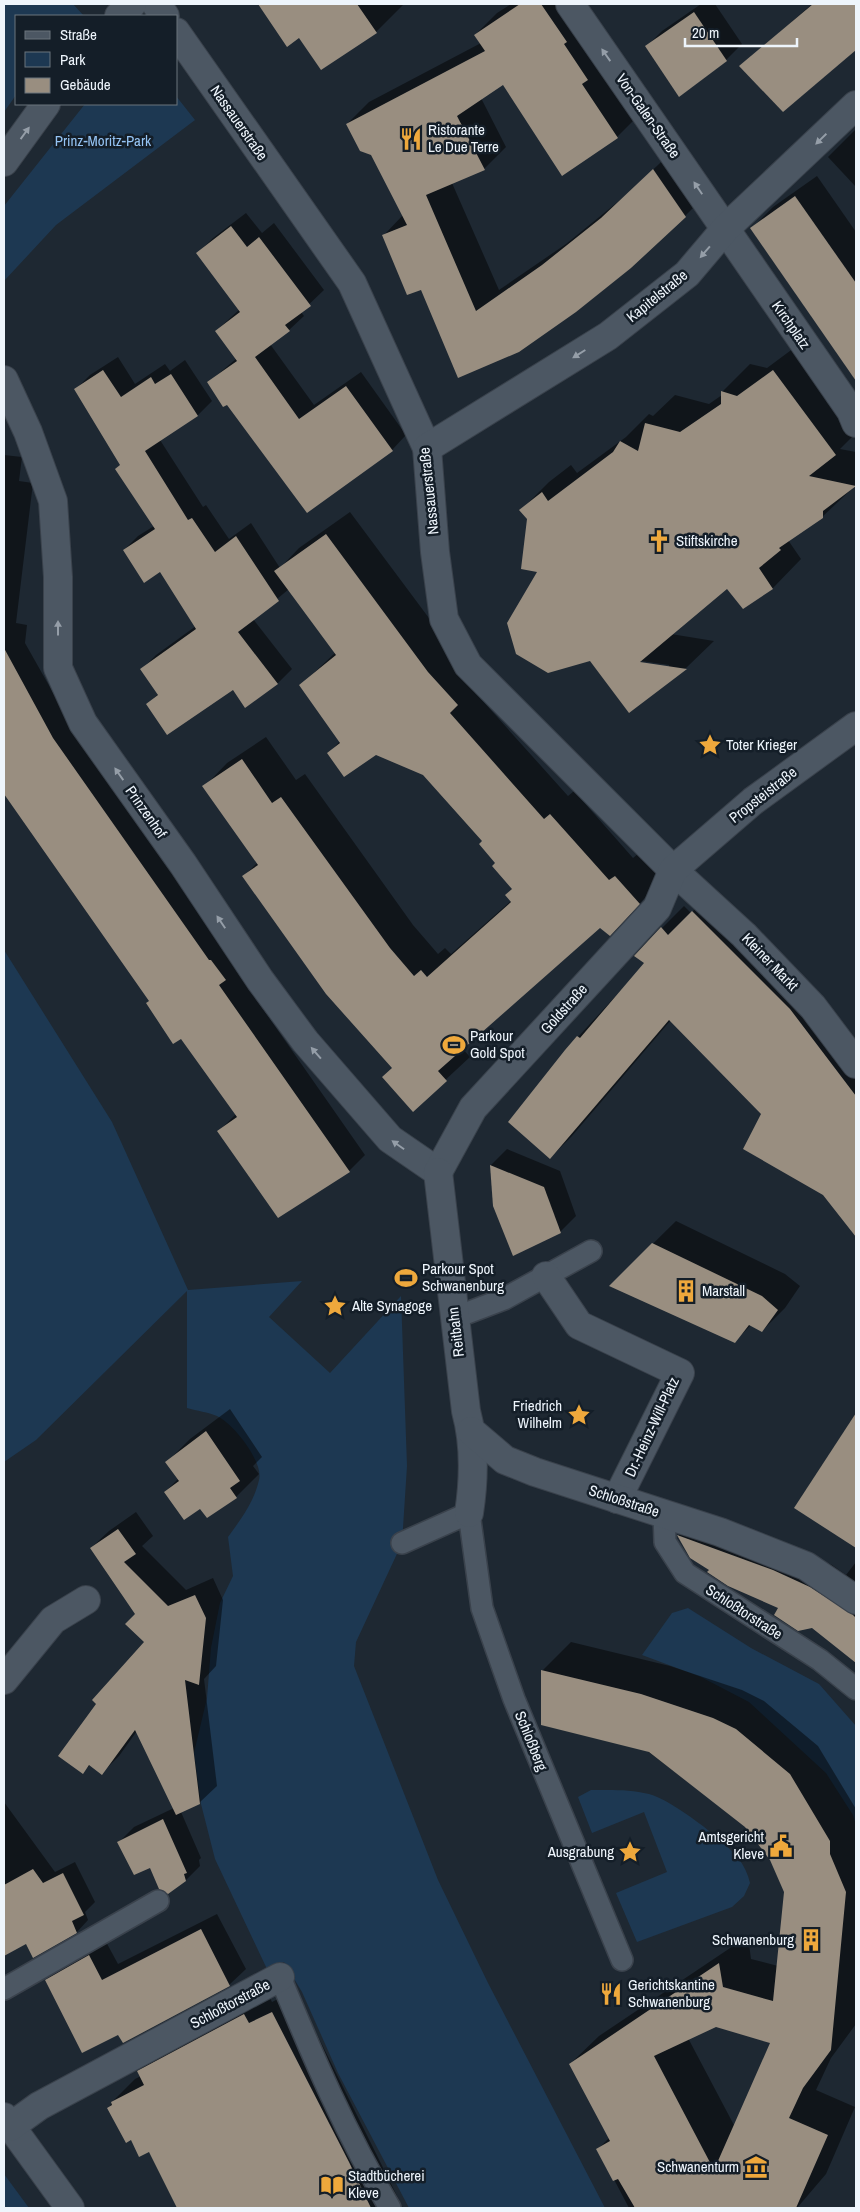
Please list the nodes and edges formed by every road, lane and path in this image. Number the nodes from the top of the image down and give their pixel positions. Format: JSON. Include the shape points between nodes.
{"nodes":[{"id":1,"x":132,"y":4,"type":"edge"},
{"id":2,"x":156,"y":4,"type":"edge"},
{"id":3,"x":570,"y":4,"type":"edge"},
{"id":4,"x":120,"y":15,"type":"edge"},
{"id":5,"x":164,"y":15,"type":"edge"},
{"id":6,"x":178,"y":35,"type":"edge"},
{"id":7,"x":45,"y":105,"type":"edge"},
{"id":8,"x":856,"y":105,"type":"edge"},
{"id":9,"x":4,"y":162,"type":"edge"},
{"id":10,"x":726,"y":228,"type":"junction"},
{"id":11,"x":4,"y":380,"type":"edge"},
{"id":12,"x":856,"y":423,"type":"edge"},
{"id":13,"x":427,"y":448,"type":"junction"},
{"id":14,"x":856,"y":726,"type":"edge"},
{"id":15,"x":673,"y":870,"type":"junction"},
{"id":16,"x":856,"y":1064,"type":"edge"},
{"id":17,"x":438,"y":1172,"type":"junction"},
{"id":18,"x":591,"y":1251,"type":"dead end"},
{"id":19,"x":546,"y":1276,"type":"junction"},
{"id":20,"x":454,"y":1318,"type":"junction"},
{"id":21,"x":471,"y":1431,"type":"junction"},
{"id":22,"x":618,"y":1499,"type":"junction"},
{"id":23,"x":468,"y":1513,"type":"junction"},
{"id":24,"x":664,"y":1514,"type":"junction"},
{"id":25,"x":402,"y":1543,"type":"dead end"},
{"id":26,"x":86,"y":1600,"type":"dead end"},
{"id":27,"x":856,"y":1600,"type":"edge"},
{"id":28,"x":4,"y":1680,"type":"edge"},
{"id":29,"x":856,"y":1689,"type":"edge"},
{"id":30,"x":158,"y":1901,"type":"dead end"},
{"id":31,"x":622,"y":1960,"type":"dead end"},
{"id":32,"x":280,"y":1977,"type":"joint"},
{"id":33,"x":4,"y":1989,"type":"edge"},
{"id":34,"x":7,"y":2122,"type":"edge"},
{"id":35,"x":70,"y":2208,"type":"edge"},
{"id":36,"x":390,"y":2208,"type":"edge"}],
"edges":[{"from":1,"to":4,"type":"street"},
{"from":2,"to":5,"type":"street"},
{"from":10,"to":3,"type":"street","name":"Von-Galen-Straße","one_way":true},
{"from":6,"to":13,"type":"street","name":"Nassauerstraße","via":[[352,284]]},
{"from":9,"to":7,"type":"street","one_way":true},
{"from":8,"to":10,"type":"street","name":"Kapitelstraße","one_way":true},
{"from":10,"to":12,"type":"street","name":"Kirchplatz"},
{"from":10,"to":13,"type":"street","name":"Kapitelstraße","one_way":true,"via":[[687,274],[608,336]]},
{"from":17,"to":11,"type":"street","name":"Prinzenhof","one_way":true,"via":[[390,1139],[305,1040],[83,723],[58,668],[58,577],[53,501],[28,432]]},
{"from":13,"to":15,"type":"street","name":"Nassauerstraße","via":[[444,619],[468,665]]},
{"from":14,"to":15,"type":"street","name":"Propsteistraße","via":[[753,801]]},
{"from":15,"to":16,"type":"street","name":"Kleiner Markt","via":[[744,935],[813,1007]]},
{"from":15,"to":17,"type":"street","name":"Goldstraße","via":[[657,908],[472,1108]]},
{"from":17,"to":20,"type":"street","name":"Reitbahn"},
{"from":18,"to":19,"type":"lane"},
{"from":19,"to":20,"type":"lane","via":[[504,1299]]},
{"from":19,"to":22,"type":"street","name":"Dr.-Heinz-Will-Platz","via":[[579,1325],[680,1373]]},
{"from":20,"to":21,"type":"street","name":"Reitbahn"},
{"from":21,"to":22,"type":"street","name":"Schloßstraße","via":[[504,1460]]},
{"from":21,"to":23,"type":"street","via":[[472,1489]]},
{"from":22,"to":24,"type":"street","name":"Schloßstraße"},
{"from":23,"to":25,"type":"lane"},
{"from":23,"to":31,"type":"lane","name":"Schloßberg","via":[[482,1608],[518,1708]]},
{"from":24,"to":27,"type":"street","name":"Schloßstraße","via":[[806,1566]]},
{"from":24,"to":29,"type":"lane","name":"Schloßtorstraße","via":[[665,1542],[685,1573],[820,1660]]},
{"from":26,"to":28,"type":"street","via":[[53,1620]]},
{"from":30,"to":33,"type":"lane"},
{"from":32,"to":34,"type":"street","name":"Schloßtorstraße"},
{"from":32,"to":36,"type":"lane","name":"Schloßtorstraße","via":[[325,2086],[364,2165]]},
{"from":34,"to":35,"type":"street"}]}
